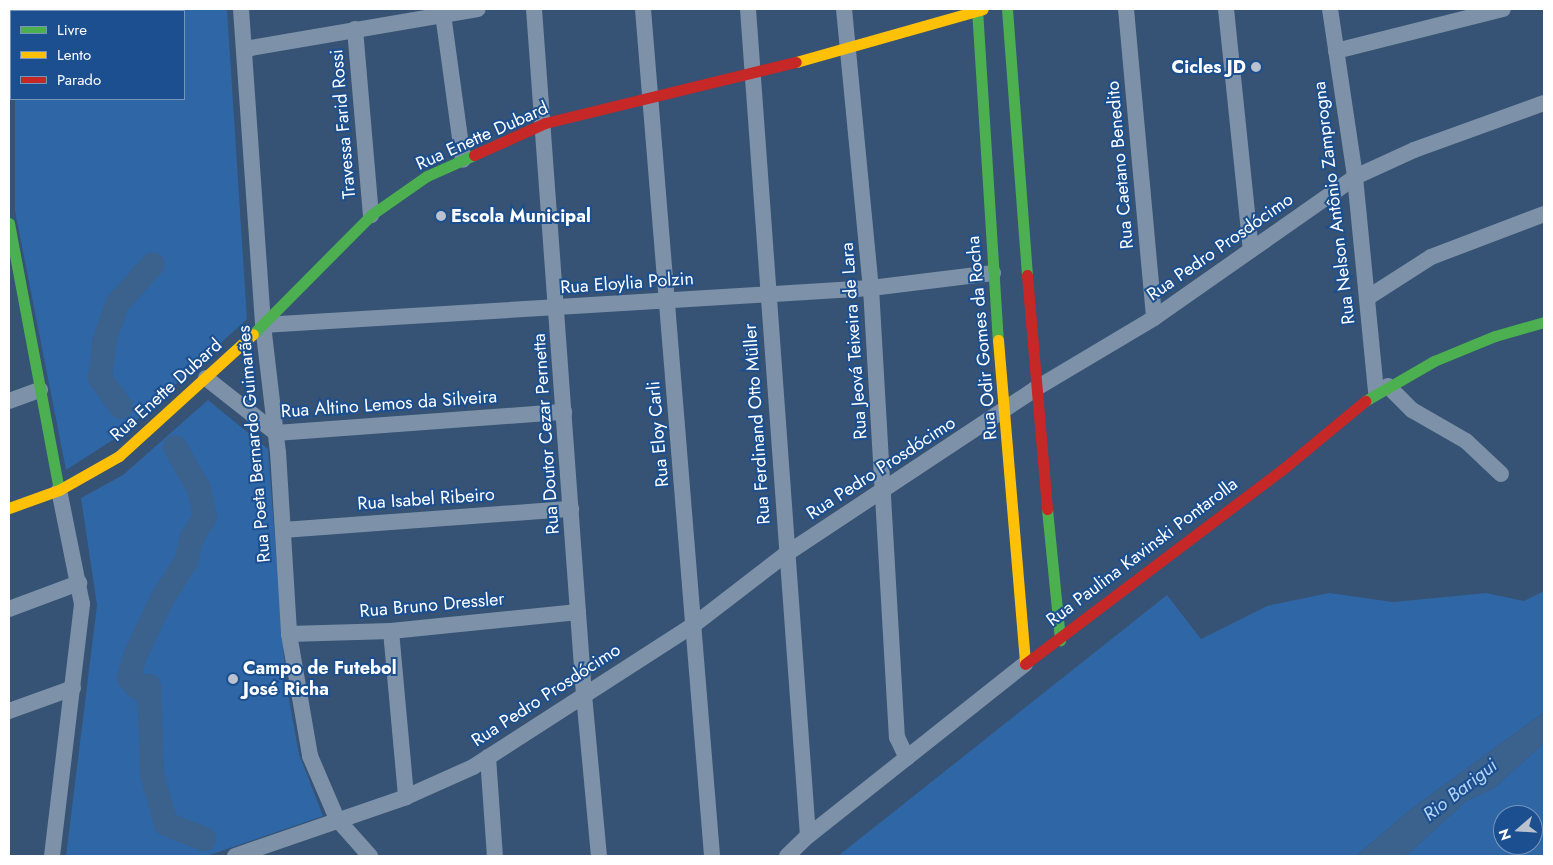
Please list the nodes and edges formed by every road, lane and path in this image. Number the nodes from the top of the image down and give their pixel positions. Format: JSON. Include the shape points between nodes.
{"nodes":[{"id":1,"x":241,"y":9,"type":"edge"},
{"id":2,"x":478,"y":9,"type":"edge"},
{"id":3,"x":534,"y":9,"type":"edge"},
{"id":4,"x":643,"y":9,"type":"edge"},
{"id":5,"x":748,"y":9,"type":"edge"},
{"id":6,"x":844,"y":9,"type":"edge"},
{"id":7,"x":979,"y":9,"type":"edge"},
{"id":8,"x":1007,"y":9,"type":"edge"},
{"id":9,"x":1126,"y":9,"type":"edge"},
{"id":10,"x":1226,"y":9,"type":"edge"},
{"id":11,"x":1330,"y":9,"type":"edge"},
{"id":12,"x":1503,"y":9,"type":"edge"},
{"id":13,"x":443,"y":14,"type":"junction"},
{"id":14,"x":354,"y":29,"type":"junction"},
{"id":15,"x":846,"y":47,"type":"junction"},
{"id":16,"x":245,"y":49,"type":"junction"},
{"id":17,"x":1336,"y":51,"type":"junction"},
{"id":18,"x":754,"y":74,"type":"junction"},
{"id":19,"x":649,"y":99,"type":"junction"},
{"id":20,"x":1544,"y":104,"type":"edge"},
{"id":21,"x":545,"y":123,"type":"junction"},
{"id":22,"x":463,"y":160,"type":"junction"},
{"id":23,"x":1355,"y":178,"type":"junction"},
{"id":24,"x":1544,"y":214,"type":"edge"},
{"id":25,"x":371,"y":215,"type":"junction"},
{"id":26,"x":9,"y":223,"type":"edge"},
{"id":27,"x":1252,"y":248,"type":"junction"},
{"id":28,"x":993,"y":273,"type":"junction"},
{"id":29,"x":872,"y":288,"type":"junction"},
{"id":30,"x":769,"y":295,"type":"junction"},
{"id":31,"x":1367,"y":298,"type":"junction"},
{"id":32,"x":16,"y":299,"type":"edge"},
{"id":33,"x":666,"y":301,"type":"junction"},
{"id":34,"x":557,"y":308,"type":"junction"},
{"id":35,"x":1154,"y":318,"type":"junction"},
{"id":36,"x":1544,"y":322,"type":"edge"},
{"id":37,"x":263,"y":325,"type":"junction"},
{"id":38,"x":206,"y":378,"type":"junction"},
{"id":39,"x":1036,"y":389,"type":"junction"},
{"id":40,"x":1382,"y":389,"type":"junction"},
{"id":41,"x":40,"y":390,"type":"junction"},
{"id":42,"x":9,"y":401,"type":"edge"},
{"id":43,"x":1006,"y":409,"type":"junction"},
{"id":44,"x":564,"y":412,"type":"junction"},
{"id":45,"x":276,"y":433,"type":"junction"},
{"id":46,"x":1501,"y":474,"type":"dead end"},
{"id":47,"x":885,"y":489,"type":"junction"},
{"id":48,"x":60,"y":490,"type":"junction"},
{"id":49,"x":9,"y":508,"type":"edge"},
{"id":50,"x":571,"y":509,"type":"junction"},
{"id":51,"x":283,"y":530,"type":"junction"},
{"id":52,"x":786,"y":554,"type":"junction"},
{"id":53,"x":79,"y":583,"type":"junction"},
{"id":54,"x":9,"y":609,"type":"edge"},
{"id":55,"x":578,"y":612,"type":"junction"},
{"id":56,"x":695,"y":624,"type":"junction"},
{"id":57,"x":392,"y":631,"type":"junction"},
{"id":58,"x":289,"y":634,"type":"junction"},
{"id":59,"x":1060,"y":640,"type":"junction"},
{"id":60,"x":1025,"y":664,"type":"junction"},
{"id":61,"x":73,"y":688,"type":"junction"},
{"id":62,"x":584,"y":695,"type":"junction"},
{"id":63,"x":9,"y":711,"type":"edge"},
{"id":64,"x":488,"y":757,"type":"junction"},
{"id":65,"x":907,"y":758,"type":"junction"},
{"id":66,"x":406,"y":797,"type":"junction"},
{"id":67,"x":337,"y":819,"type":"junction"},
{"id":68,"x":808,"y":836,"type":"junction"},
{"id":69,"x":52,"y":856,"type":"edge"},
{"id":70,"x":235,"y":856,"type":"edge"},
{"id":71,"x":370,"y":856,"type":"edge"},
{"id":72,"x":496,"y":856,"type":"edge"},
{"id":73,"x":599,"y":856,"type":"edge"},
{"id":74,"x":712,"y":856,"type":"edge"},
{"id":75,"x":787,"y":856,"type":"edge"}],
"edges":[{"from":1,"to":16,"type":"street","name":"Rua Poeta Bernardo Guimarães"},
{"from":2,"to":13,"type":"street"},
{"from":3,"to":21,"type":"street","name":"Rua Doutor Cezar Pernetta"},
{"from":4,"to":19,"type":"street","name":"Rua Eloy Carli"},
{"from":5,"to":18,"type":"street","name":"Rua Ferdinand Otto Müller"},
{"from":6,"to":15,"type":"street","name":"Rua Jeová Teixeira de Lara"},
{"from":7,"to":15,"type":"street","name":"Rua Enette Dubard"},
{"from":7,"to":28,"type":"street","name":"Rua Odir Gomes da Rocha"},
{"from":8,"to":39,"type":"street"},
{"from":9,"to":35,"type":"street","name":"Rua Caetano Benedito"},
{"from":10,"to":27,"type":"street"},
{"from":11,"to":17,"type":"street","name":"Rua Nelson Antônio Zamprogna"},
{"from":12,"to":17,"type":"street"},
{"from":13,"to":14,"type":"street"},
{"from":13,"to":22,"type":"street"},
{"from":14,"to":16,"type":"street"},
{"from":14,"to":25,"type":"street","name":"Travessa Farid Rossi"},
{"from":15,"to":18,"type":"street","name":"Rua Enette Dubard"},
{"from":15,"to":29,"type":"street","name":"Rua Jeová Teixeira de Lara"},
{"from":16,"to":37,"type":"street","name":"Rua Poeta Bernardo Guimarães"},
{"from":17,"to":23,"type":"street","name":"Rua Nelson Antônio Zamprogna"},
{"from":18,"to":19,"type":"street","name":"Rua Enette Dubard"},
{"from":18,"to":30,"type":"street","name":"Rua Ferdinand Otto Müller"},
{"from":19,"to":21,"type":"street","name":"Rua Enette Dubard"},
{"from":19,"to":33,"type":"street","name":"Rua Eloy Carli"},
{"from":20,"to":23,"type":"street","name":"Rua Pedro Prosdócimo","via":[[1414,150]]},
{"from":21,"to":22,"type":"street","name":"Rua Enette Dubard"},
{"from":21,"to":34,"type":"street","name":"Rua Doutor Cezar Pernetta"},
{"from":22,"to":25,"type":"street","name":"Rua Enette Dubard","via":[[427,176]]},
{"from":23,"to":27,"type":"street","name":"Rua Pedro Prosdócimo"},
{"from":23,"to":31,"type":"street","name":"Rua Nelson Antônio Zamprogna"},
{"from":24,"to":31,"type":"street","via":[[1432,256]]},
{"from":25,"to":37,"type":"street","name":"Rua Enette Dubard"},
{"from":26,"to":32,"type":"street"},
{"from":27,"to":35,"type":"street","name":"Rua Pedro Prosdócimo"},
{"from":28,"to":29,"type":"street","name":"Rua Eloylia Polzin"},
{"from":28,"to":43,"type":"street","name":"Rua Odir Gomes da Rocha"},
{"from":29,"to":30,"type":"street","name":"Rua Eloylia Polzin"},
{"from":29,"to":47,"type":"street","name":"Rua Jeová Teixeira de Lara"},
{"from":30,"to":33,"type":"street","name":"Rua Eloylia Polzin"},
{"from":30,"to":52,"type":"street","name":"Rua Ferdinand Otto Müller"},
{"from":31,"to":40,"type":"street","name":"Rua Nelson Antônio Zamprogna"},
{"from":32,"to":41,"type":"street"},
{"from":33,"to":34,"type":"street","name":"Rua Eloylia Polzin"},
{"from":33,"to":56,"type":"street","name":"Rua Eloy Carli"},
{"from":34,"to":37,"type":"street","name":"Rua Eloylia Polzin"},
{"from":34,"to":44,"type":"street","name":"Rua Doutor Cezar Pernetta"},
{"from":35,"to":39,"type":"street","name":"Rua Pedro Prosdócimo"},
{"from":36,"to":40,"type":"street","name":"Rua Paulina Kavinski Pontarolla","via":[[1495,336],[1434,361]]},
{"from":37,"to":38,"type":"street","name":"Rua Enette Dubard"},
{"from":37,"to":45,"type":"street","name":"Rua Poeta Bernardo Guimarães"},
{"from":38,"to":45,"type":"street","name":"Rua Altino Lemos da Silveira"},
{"from":38,"to":48,"type":"street","name":"Rua Enette Dubard","via":[[119,456]]},
{"from":39,"to":43,"type":"street","name":"Rua Pedro Prosdócimo"},
{"from":39,"to":59,"type":"street"},
{"from":40,"to":46,"type":"street","via":[[1466,441]]},
{"from":40,"to":59,"type":"street","name":"Rua Paulina Kavinski Pontarolla","via":[[1284,470]]},
{"from":41,"to":42,"type":"street"},
{"from":41,"to":48,"type":"street"},
{"from":43,"to":47,"type":"street","name":"Rua Pedro Prosdócimo"},
{"from":43,"to":60,"type":"street","name":"Rua Odir Gomes da Rocha"},
{"from":44,"to":45,"type":"street","name":"Rua Altino Lemos da Silveira"},
{"from":44,"to":50,"type":"street","name":"Rua Doutor Cezar Pernetta"},
{"from":45,"to":51,"type":"street","name":"Rua Poeta Bernardo Guimarães"},
{"from":47,"to":52,"type":"street","name":"Rua Pedro Prosdócimo"},
{"from":47,"to":65,"type":"street","name":"Rua Jeová Teixeira de Lara","via":[[896,727],[901,750]]},
{"from":48,"to":49,"type":"street","name":"Rua Enette Dubard"},
{"from":48,"to":53,"type":"street"},
{"from":50,"to":51,"type":"street","name":"Rua Isabel Ribeiro"},
{"from":50,"to":55,"type":"street","name":"Rua Doutor Cezar Pernetta"},
{"from":51,"to":58,"type":"street","name":"Rua Poeta Bernardo Guimarães"},
{"from":52,"to":56,"type":"street","name":"Rua Pedro Prosdócimo"},
{"from":52,"to":68,"type":"street","name":"Rua Ferdinand Otto Müller"},
{"from":53,"to":54,"type":"street"},
{"from":53,"to":61,"type":"street","via":[[82,604]]},
{"from":55,"to":57,"type":"street","name":"Rua Bruno Dressler"},
{"from":55,"to":62,"type":"street","name":"Rua Doutor Cezar Pernetta"},
{"from":56,"to":62,"type":"street","name":"Rua Pedro Prosdócimo"},
{"from":56,"to":74,"type":"street","name":"Rua Eloy Carli"},
{"from":57,"to":58,"type":"street","name":"Rua Bruno Dressler"},
{"from":57,"to":66,"type":"street"},
{"from":58,"to":67,"type":"street","name":"Rua Poeta Bernardo Guimarães","via":[[310,756]]},
{"from":59,"to":60,"type":"street","name":"Rua Paulina Kavinski Pontarolla"},
{"from":60,"to":65,"type":"street","name":"Rua Paulina Kavinski Pontarolla"},
{"from":61,"to":63,"type":"street"},
{"from":61,"to":69,"type":"street"},
{"from":62,"to":64,"type":"street","name":"Rua Pedro Prosdócimo"},
{"from":62,"to":73,"type":"street","name":"Rua Doutor Cezar Pernetta"},
{"from":64,"to":66,"type":"street","name":"Rua Pedro Prosdócimo"},
{"from":64,"to":72,"type":"street"},
{"from":65,"to":68,"type":"street","name":"Rua Paulina Kavinski Pontarolla"},
{"from":66,"to":67,"type":"street","name":"Rua Pedro Prosdócimo"},
{"from":67,"to":70,"type":"street","name":"Rua Pedro Prosdócimo"},
{"from":67,"to":71,"type":"street","name":"Rua Poeta Bernardo Guimarães"},
{"from":68,"to":75,"type":"street","name":"Rua Paulina Kavinski Pontarolla"}]}
